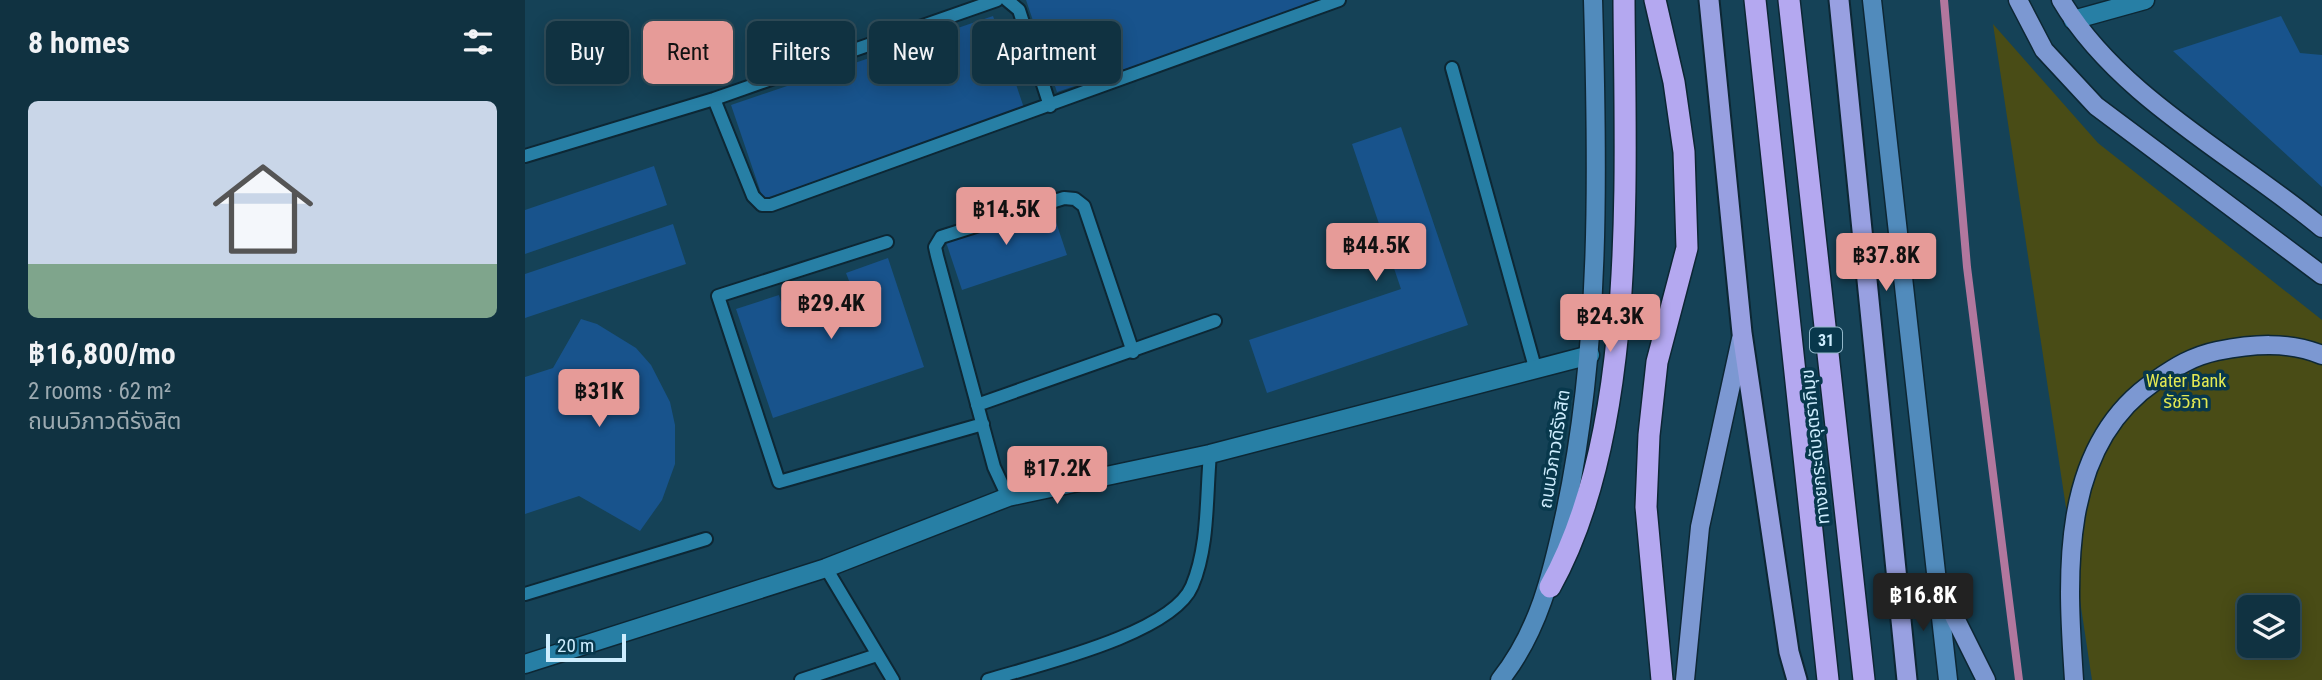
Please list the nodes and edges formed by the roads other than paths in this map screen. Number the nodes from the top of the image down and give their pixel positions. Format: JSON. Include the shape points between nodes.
{"nodes":[{"id":1,"x":997,"y":0,"type":"edge"},
{"id":2,"x":1007,"y":0,"type":"edge"},
{"id":3,"x":1339,"y":0,"type":"edge"},
{"id":4,"x":1593,"y":0,"type":"edge"},
{"id":5,"x":1624,"y":0,"type":"edge"},
{"id":6,"x":1654,"y":0,"type":"edge"},
{"id":7,"x":1709,"y":0,"type":"edge"},
{"id":8,"x":1755,"y":0,"type":"edge"},
{"id":9,"x":1789,"y":0,"type":"edge"},
{"id":10,"x":1839,"y":0,"type":"edge"},
{"id":11,"x":1872,"y":0,"type":"edge"},
{"id":12,"x":2018,"y":0,"type":"edge"},
{"id":13,"x":2061,"y":0,"type":"edge"},
{"id":14,"x":2145,"y":0,"type":"edge"},
{"id":15,"x":2073,"y":20,"type":"junction"},
{"id":16,"x":1452,"y":68,"type":"dead end"},
{"id":17,"x":714,"y":99,"type":"junction"},
{"id":18,"x":1050,"y":106,"type":"junction"},
{"id":19,"x":525,"y":156,"type":"edge"},
{"id":20,"x":2322,"y":228,"type":"edge"},
{"id":21,"x":887,"y":242,"type":"dead end"},
{"id":22,"x":2322,"y":275,"type":"edge"},
{"id":23,"x":1215,"y":321,"type":"dead end"},
{"id":24,"x":1742,"y":333,"type":"junction"},
{"id":25,"x":1133,"y":352,"type":"junction"},
{"id":26,"x":1590,"y":355,"type":"junction"},
{"id":27,"x":2322,"y":355,"type":"edge"},
{"id":28,"x":1536,"y":371,"type":"junction"},
{"id":29,"x":977,"y":405,"type":"junction"},
{"id":30,"x":983,"y":424,"type":"junction"},
{"id":31,"x":1210,"y":454,"type":"junction"},
{"id":32,"x":1009,"y":497,"type":"junction"},
{"id":33,"x":706,"y":539,"type":"dead end"},
{"id":34,"x":826,"y":568,"type":"junction"},
{"id":35,"x":1937,"y":582,"type":"junction"},
{"id":36,"x":1550,"y":587,"type":"junction"},
{"id":37,"x":525,"y":594,"type":"edge"},
{"id":38,"x":1789,"y":652,"type":"junction"},
{"id":39,"x":877,"y":655,"type":"junction"},
{"id":40,"x":525,"y":664,"type":"edge"},
{"id":41,"x":801,"y":680,"type":"edge"},
{"id":42,"x":893,"y":680,"type":"edge"},
{"id":43,"x":988,"y":680,"type":"edge"},
{"id":44,"x":1500,"y":680,"type":"edge"},
{"id":45,"x":1661,"y":680,"type":"edge"},
{"id":46,"x":1685,"y":680,"type":"edge"},
{"id":47,"x":1789,"y":680,"type":"edge"},
{"id":48,"x":1797,"y":680,"type":"edge"},
{"id":49,"x":1828,"y":680,"type":"edge"},
{"id":50,"x":1864,"y":680,"type":"edge"},
{"id":51,"x":1907,"y":680,"type":"edge"},
{"id":52,"x":1948,"y":680,"type":"edge"},
{"id":53,"x":1986,"y":680,"type":"edge"},
{"id":54,"x":2074,"y":680,"type":"edge"}],
"edges":[{"from":1,"to":17,"type":"lane"},
{"from":2,"to":18,"type":"lane","via":[[1019,10]]},
{"from":3,"to":18,"type":"lane"},
{"from":4,"to":26,"type":"main road","name":"ถนนวิภาวดีรังสิต","via":[[1596,107]]},
{"from":5,"to":36,"type":"highway","via":[[1625,174],[1616,343],[1606,412],[1579,527]]},
{"from":6,"to":45,"type":"highway","via":[[1674,82],[1684,152],[1687,248],[1657,362],[1649,435],[1646,507]]},
{"from":7,"to":24,"type":"highway"},
{"from":8,"to":49,"type":"highway","name":"ทางยกระดับอุตราภิมุข","number":"31"},
{"from":9,"to":50,"type":"highway","name":"ทางยกระดับอุตราภิมุข","number":"31"},
{"from":10,"to":51,"type":"highway"},
{"from":11,"to":35,"type":"main road"},
{"from":12,"to":22,"type":"main road","via":[[2044,50],[2096,106]]},
{"from":13,"to":15,"type":"main road"},
{"from":14,"to":15,"type":"street"},
{"from":15,"to":20,"type":"main road","via":[[2093,46],[2151,98]]},
{"from":16,"to":28,"type":"lane"},
{"from":17,"to":18,"type":"lane","via":[[753,196],[762,205],[792,199]]},
{"from":17,"to":19,"type":"lane"},
{"from":21,"to":30,"type":"lane","via":[[718,296],[779,482]]},
{"from":23,"to":25,"type":"lane"},
{"from":24,"to":38,"type":"highway"},
{"from":24,"to":46,"type":"main road","via":[[1700,527]]},
{"from":25,"to":29,"type":"lane"},
{"from":25,"to":29,"type":"lane","via":[[1084,206],[1075,199],[1064,198],[941,237],[935,247]]},
{"from":26,"to":28,"type":"street"},
{"from":26,"to":36,"type":"main road","name":"ถนนวิภาวดีรังสิต","via":[[1574,473]]},
{"from":27,"to":54,"type":"main road","via":[[2282,345],[2202,354],[2146,387],[2120,410],[2096,448],[2082,488],[2072,541],[2069,609]]},
{"from":28,"to":31,"type":"street"},
{"from":29,"to":30,"type":"lane"},
{"from":30,"to":32,"type":"lane","via":[[994,467]]},
{"from":31,"to":32,"type":"street"},
{"from":31,"to":43,"type":"lane","via":[[1200,565],[1191,589],[1179,603],[1135,634]]},
{"from":32,"to":34,"type":"street"},
{"from":33,"to":37,"type":"lane"},
{"from":34,"to":39,"type":"lane"},
{"from":34,"to":40,"type":"street"},
{"from":35,"to":52,"type":"main road"},
{"from":35,"to":53,"type":"main road"},
{"from":36,"to":44,"type":"main road","name":"ถนนวิภาวดีรังสิต","via":[[1520,654]]},
{"from":38,"to":47,"type":"main road"},
{"from":38,"to":48,"type":"highway"},
{"from":39,"to":41,"type":"lane"},
{"from":39,"to":42,"type":"lane"}]}
